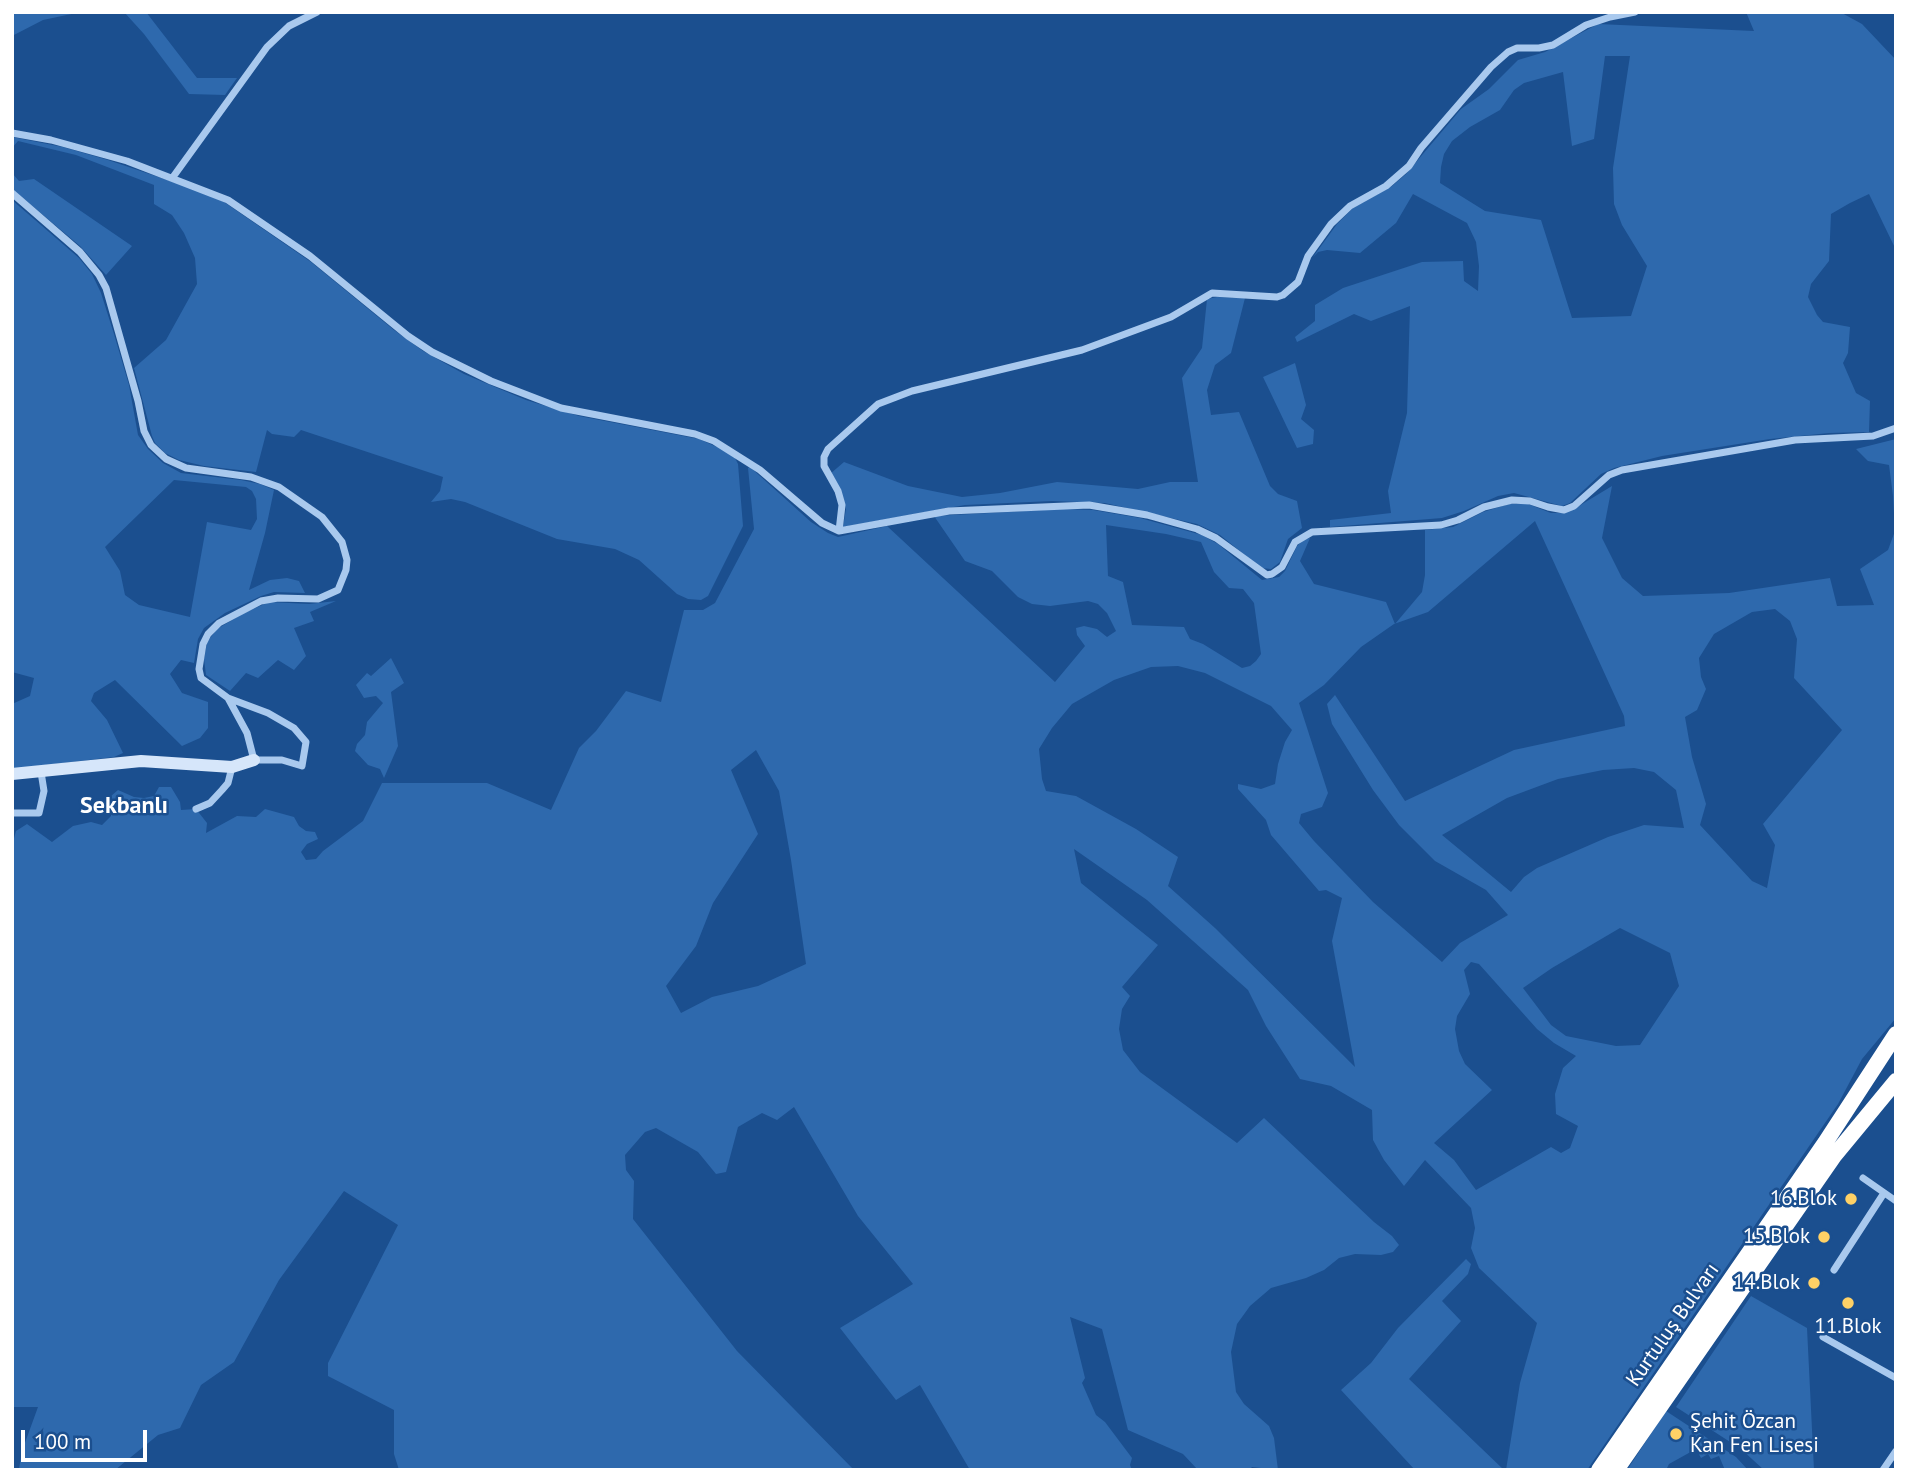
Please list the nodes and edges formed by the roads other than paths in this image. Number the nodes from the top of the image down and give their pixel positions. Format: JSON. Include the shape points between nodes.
{"nodes":[{"id":1,"x":317,"y":12,"type":"edge"},
{"id":2,"x":1635,"y":12,"type":"edge"},
{"id":3,"x":12,"y":133,"type":"edge"},
{"id":4,"x":173,"y":177,"type":"junction"},
{"id":5,"x":12,"y":193,"type":"edge"},
{"id":6,"x":1896,"y":428,"type":"edge"},
{"id":7,"x":839,"y":531,"type":"junction"},
{"id":8,"x":228,"y":698,"type":"junction"},
{"id":9,"x":254,"y":760,"type":"junction"},
{"id":10,"x":232,"y":767,"type":"junction"},
{"id":11,"x":41,"y":772,"type":"junction"},
{"id":12,"x":12,"y":774,"type":"edge"},
{"id":13,"x":196,"y":809,"type":"dead end"},
{"id":14,"x":12,"y":813,"type":"edge"},
{"id":15,"x":1896,"y":1034,"type":"edge"},
{"id":16,"x":1890,"y":1051,"type":"edge"},
{"id":17,"x":1874,"y":1065,"type":"junction"},
{"id":18,"x":1896,"y":1080,"type":"edge"},
{"id":19,"x":1863,"y":1178,"type":"dead end"},
{"id":20,"x":1884,"y":1192,"type":"junction"},
{"id":21,"x":1896,"y":1201,"type":"edge"},
{"id":22,"x":1834,"y":1270,"type":"dead end"},
{"id":23,"x":1823,"y":1337,"type":"dead end"},
{"id":24,"x":1896,"y":1378,"type":"edge"},
{"id":25,"x":1896,"y":1451,"type":"edge"},
{"id":26,"x":1600,"y":1470,"type":"edge"},
{"id":27,"x":1616,"y":1470,"type":"edge"},
{"id":28,"x":1883,"y":1470,"type":"edge"}],
"edges":[{"from":1,"to":4,"type":"street","via":[[289,26],[267,47]]},
{"from":2,"to":7,"type":"street","via":[[1586,25],[1553,45],[1508,52],[1409,166],[1331,224],[1308,256],[1298,282],[1283,295],[1212,293],[1171,317],[1082,350],[912,391],[878,404],[824,457],[842,505]]},
{"from":3,"to":4,"type":"street","via":[[51,140]]},
{"from":4,"to":7,"type":"street","via":[[237,206],[310,256],[408,336],[466,370],[561,408],[715,441],[760,470],[822,523]]},
{"from":5,"to":8,"type":"street","via":[[88,259],[99,275],[152,445],[177,465],[251,477],[279,487],[322,517],[342,542],[347,560],[338,590],[318,599],[261,601],[208,634],[199,674]]},
{"from":6,"to":7,"type":"street","via":[[1873,436],[1795,440],[1622,470],[1564,510],[1512,500],[1441,525],[1312,532],[1295,542],[1282,567],[1267,575],[1197,529],[1089,505],[948,510]]},
{"from":8,"to":9,"type":"street","via":[[247,733]]},
{"from":8,"to":9,"type":"street","via":[[287,722],[306,742],[302,766]]},
{"from":9,"to":10,"type":"street"},
{"from":10,"to":11,"type":"street","via":[[141,761]]},
{"from":10,"to":13,"type":"street","via":[[228,783],[209,803]]},
{"from":11,"to":12,"type":"street"},
{"from":11,"to":14,"type":"street","via":[[44,791],[39,813]]},
{"from":15,"to":16,"type":"highway"},
{"from":16,"to":17,"type":"highway","name":"Kurtuluş Bulvarı"},
{"from":17,"to":18,"type":"highway","via":[[1881,1075]]},
{"from":17,"to":26,"type":"highway","name":"Kurtuluş Bulvarı"},
{"from":18,"to":27,"type":"highway","name":"Kurtuluş Bulvarı","via":[[1833,1156]]},
{"from":19,"to":20,"type":"street"},
{"from":20,"to":21,"type":"street"},
{"from":20,"to":22,"type":"street"},
{"from":23,"to":24,"type":"street"},
{"from":25,"to":28,"type":"street"}]}
